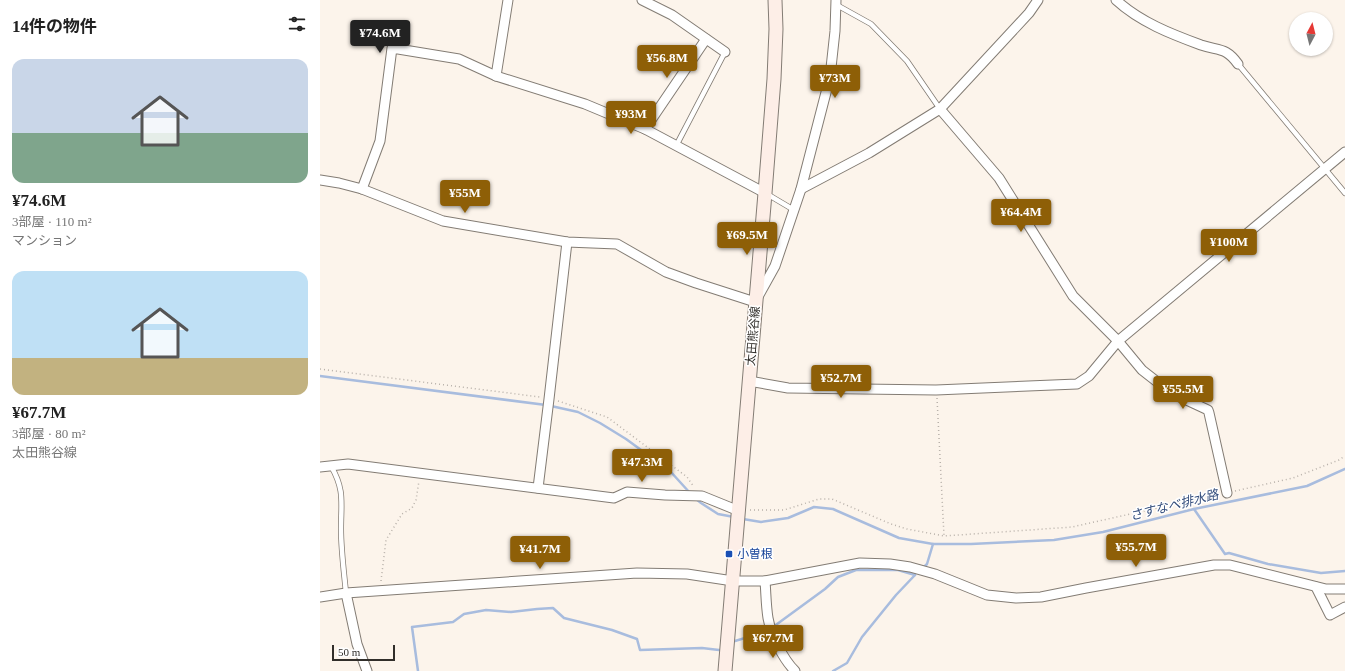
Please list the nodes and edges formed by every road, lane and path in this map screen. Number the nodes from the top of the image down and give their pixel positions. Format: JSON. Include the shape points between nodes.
{"nodes":[{"id":1,"x":508,"y":0,"type":"edge"},
{"id":2,"x":642,"y":0,"type":"edge"},
{"id":3,"x":775,"y":0,"type":"edge"},
{"id":4,"x":1038,"y":0,"type":"edge"},
{"id":5,"x":1116,"y":0,"type":"edge"},
{"id":6,"x":834,"y":1,"type":"edge"},
{"id":7,"x":706,"y":39,"type":"junction"},
{"id":8,"x":725,"y":52,"type":"joint"},
{"id":9,"x":1238,"y":64,"type":"joint"},
{"id":10,"x":496,"y":76,"type":"junction"},
{"id":11,"x":940,"y":109,"type":"junction"},
{"id":12,"x":645,"y":129,"type":"junction"},
{"id":13,"x":676,"y":146,"type":"junction"},
{"id":14,"x":1345,"y":152,"type":"edge"},
{"id":15,"x":1326,"y":169,"type":"junction"},
{"id":16,"x":320,"y":180,"type":"edge"},
{"id":17,"x":801,"y":189,"type":"junction"},
{"id":18,"x":362,"y":190,"type":"junction"},
{"id":19,"x":1345,"y":192,"type":"edge"},
{"id":20,"x":766,"y":194,"type":"junction"},
{"id":21,"x":794,"y":210,"type":"junction"},
{"id":22,"x":567,"y":242,"type":"junction"},
{"id":23,"x":755,"y":302,"type":"junction"},
{"id":24,"x":1118,"y":341,"type":"junction"},
{"id":25,"x":320,"y":370,"type":"edge"},
{"id":26,"x":749,"y":381,"type":"junction"},
{"id":27,"x":936,"y":390,"type":"junction"},
{"id":28,"x":550,"y":398,"type":"junction"},
{"id":29,"x":1345,"y":456,"type":"edge"},
{"id":30,"x":331,"y":466,"type":"junction"},
{"id":31,"x":320,"y":467,"type":"edge"},
{"id":32,"x":420,"y":473,"type":"junction"},
{"id":33,"x":538,"y":488,"type":"junction"},
{"id":34,"x":1227,"y":493,"type":"junction"},
{"id":35,"x":702,"y":496,"type":"junction"},
{"id":36,"x":739,"y":516,"type":"junction"},
{"id":37,"x":944,"y":536,"type":"junction"},
{"id":38,"x":733,"y":581,"type":"junction"},
{"id":39,"x":765,"y":581,"type":"junction"},
{"id":40,"x":1316,"y":587,"type":"junction"},
{"id":41,"x":1345,"y":589,"type":"edge"},
{"id":42,"x":380,"y":591,"type":"junction"},
{"id":43,"x":346,"y":594,"type":"junction"},
{"id":44,"x":320,"y":598,"type":"edge"},
{"id":45,"x":1345,"y":607,"type":"edge"},
{"id":46,"x":368,"y":671,"type":"edge"},
{"id":47,"x":725,"y":671,"type":"edge"},
{"id":48,"x":795,"y":671,"type":"edge"}],
"edges":[{"from":1,"to":10,"type":"street"},
{"from":2,"to":7,"type":"street","via":[[672,15]]},
{"from":3,"to":20,"type":"main road","name":"太田熊谷線","via":[[774,79]]},
{"from":4,"to":11,"type":"street"},
{"from":5,"to":9,"type":"street","via":[[1144,20],[1202,45],[1225,51],[1232,55]]},
{"from":6,"to":11,"type":"lane","via":[[871,24],[907,61]]},
{"from":6,"to":17,"type":"street","via":[[835,31],[830,77]]},
{"from":7,"to":8,"type":"street"},
{"from":7,"to":12,"type":"street"},
{"from":8,"to":13,"type":"lane"},
{"from":9,"to":15,"type":"lane"},
{"from":10,"to":12,"type":"street","via":[[586,104]]},
{"from":10,"to":18,"type":"street","via":[[459,59],[392,48],[380,141]]},
{"from":11,"to":17,"type":"street","via":[[868,153]]},
{"from":11,"to":24,"type":"street","via":[[999,178],[1072,296]]},
{"from":12,"to":13,"type":"street"},
{"from":13,"to":20,"type":"street"},
{"from":14,"to":15,"type":"street"},
{"from":15,"to":19,"type":"lane"},
{"from":15,"to":24,"type":"street"},
{"from":16,"to":18,"type":"street"},
{"from":17,"to":21,"type":"street"},
{"from":18,"to":22,"type":"street","via":[[443,221]]},
{"from":20,"to":21,"type":"lane"},
{"from":20,"to":23,"type":"main road","name":"太田熊谷線"},
{"from":21,"to":23,"type":"street","via":[[775,266]]},
{"from":22,"to":23,"type":"street","via":[[617,244],[666,272]]},
{"from":22,"to":28,"type":"street"},
{"from":23,"to":26,"type":"main road","name":"太田熊谷線"},
{"from":24,"to":27,"type":"street","via":[[1089,376],[1077,384]]},
{"from":24,"to":34,"type":"street","via":[[1142,370],[1165,388],[1208,410]]},
{"from":25,"to":28,"type":"path"},
{"from":26,"to":27,"type":"street","via":[[788,388]]},
{"from":26,"to":36,"type":"main road","name":"太田熊谷線"},
{"from":27,"to":37,"type":"path"},
{"from":28,"to":33,"type":"street"},
{"from":28,"to":35,"type":"path","via":[[607,417],[687,477]]},
{"from":29,"to":34,"type":"path","via":[[1293,478]]},
{"from":30,"to":31,"type":"street"},
{"from":30,"to":32,"type":"street","via":[[348,464]]},
{"from":30,"to":43,"type":"lane","via":[[341,490]]},
{"from":32,"to":33,"type":"street"},
{"from":32,"to":42,"type":"path","via":[[416,500],[412,508],[402,514],[386,540]]},
{"from":33,"to":35,"type":"street","via":[[614,498],[627,492]]},
{"from":34,"to":37,"type":"path","via":[[1072,527]]},
{"from":35,"to":36,"type":"street"},
{"from":36,"to":37,"type":"path","via":[[784,510],[819,499],[832,498],[891,524]]},
{"from":36,"to":38,"type":"main road","name":"太田熊谷線"},
{"from":38,"to":39,"type":"street"},
{"from":38,"to":42,"type":"street","via":[[687,574],[637,573]]},
{"from":38,"to":47,"type":"main road","name":"太田熊谷線"},
{"from":39,"to":40,"type":"street","via":[[860,563],[890,564],[926,571],[987,595],[1016,598],[1041,597],[1214,565],[1230,565]]},
{"from":39,"to":48,"type":"street","via":[[769,622],[780,649]]},
{"from":40,"to":41,"type":"street"},
{"from":40,"to":45,"type":"street","via":[[1330,615]]},
{"from":42,"to":43,"type":"street"},
{"from":43,"to":44,"type":"street"},
{"from":43,"to":46,"type":"street","via":[[357,644]]}]}
